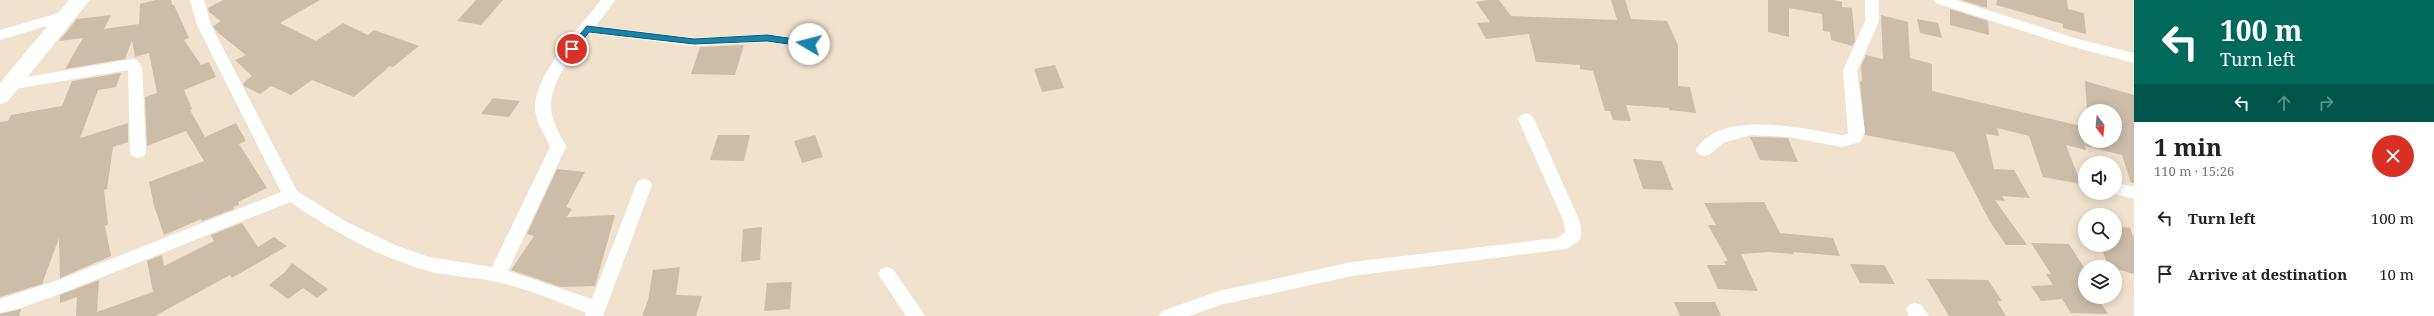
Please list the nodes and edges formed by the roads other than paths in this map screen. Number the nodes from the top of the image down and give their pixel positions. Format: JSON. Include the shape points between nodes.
{"nodes":[{"id":1,"x":80,"y":0,"type":"edge"},
{"id":2,"x":197,"y":0,"type":"edge"},
{"id":3,"x":608,"y":0,"type":"edge"},
{"id":4,"x":1872,"y":0,"type":"edge"},
{"id":5,"x":1941,"y":0,"type":"edge"},
{"id":6,"x":65,"y":16,"type":"junction"},
{"id":7,"x":587,"y":29,"type":"junction"},
{"id":8,"x":0,"y":35,"type":"edge"},
{"id":9,"x":809,"y":44,"type":"dead end"},
{"id":10,"x":2134,"y":58,"type":"edge"},
{"id":11,"x":4,"y":91,"type":"edge"},
{"id":12,"x":1526,"y":119,"type":"dead end"},
{"id":13,"x":1704,"y":150,"type":"dead end"},
{"id":14,"x":138,"y":152,"type":"dead end"},
{"id":15,"x":644,"y":185,"type":"dead end"},
{"id":16,"x":2122,"y":190,"type":"edge"},
{"id":17,"x":2134,"y":193,"type":"edge"},
{"id":18,"x":292,"y":195,"type":"junction"},
{"id":19,"x":887,"y":274,"type":"dead end"},
{"id":20,"x":496,"y":275,"type":"junction"},
{"id":21,"x":0,"y":306,"type":"edge"},
{"id":22,"x":596,"y":313,"type":"edge"},
{"id":23,"x":916,"y":316,"type":"edge"},
{"id":24,"x":1168,"y":316,"type":"edge"}],
"edges":[{"from":1,"to":6,"type":"street"},
{"from":2,"to":18,"type":"street","via":[[204,25]]},
{"from":3,"to":7,"type":"street"},
{"from":4,"to":13,"type":"street","via":[[1872,21],[1850,71],[1857,132],[1854,138],[1842,141],[1766,130],[1739,131],[1724,134],[1712,141]]},
{"from":5,"to":10,"type":"street","via":[[2074,43]]},
{"from":6,"to":8,"type":"street"},
{"from":6,"to":11,"type":"street"},
{"from":7,"to":9,"type":"lane","via":[[694,42],[767,38]]},
{"from":7,"to":20,"type":"street","via":[[557,69],[546,90],[543,106],[547,123],[558,147]]},
{"from":11,"to":14,"type":"street","via":[[132,64],[135,67]]},
{"from":12,"to":24,"type":"street","via":[[1572,222],[1574,236],[1560,244],[1352,269],[1219,298]]},
{"from":15,"to":22,"type":"street"},
{"from":16,"to":17,"type":"street"},
{"from":18,"to":20,"type":"street","via":[[339,226],[389,250],[429,264]]},
{"from":18,"to":21,"type":"street","via":[[59,287]]},
{"from":19,"to":23,"type":"street"},
{"from":20,"to":22,"type":"street","via":[[553,292]]}]}
